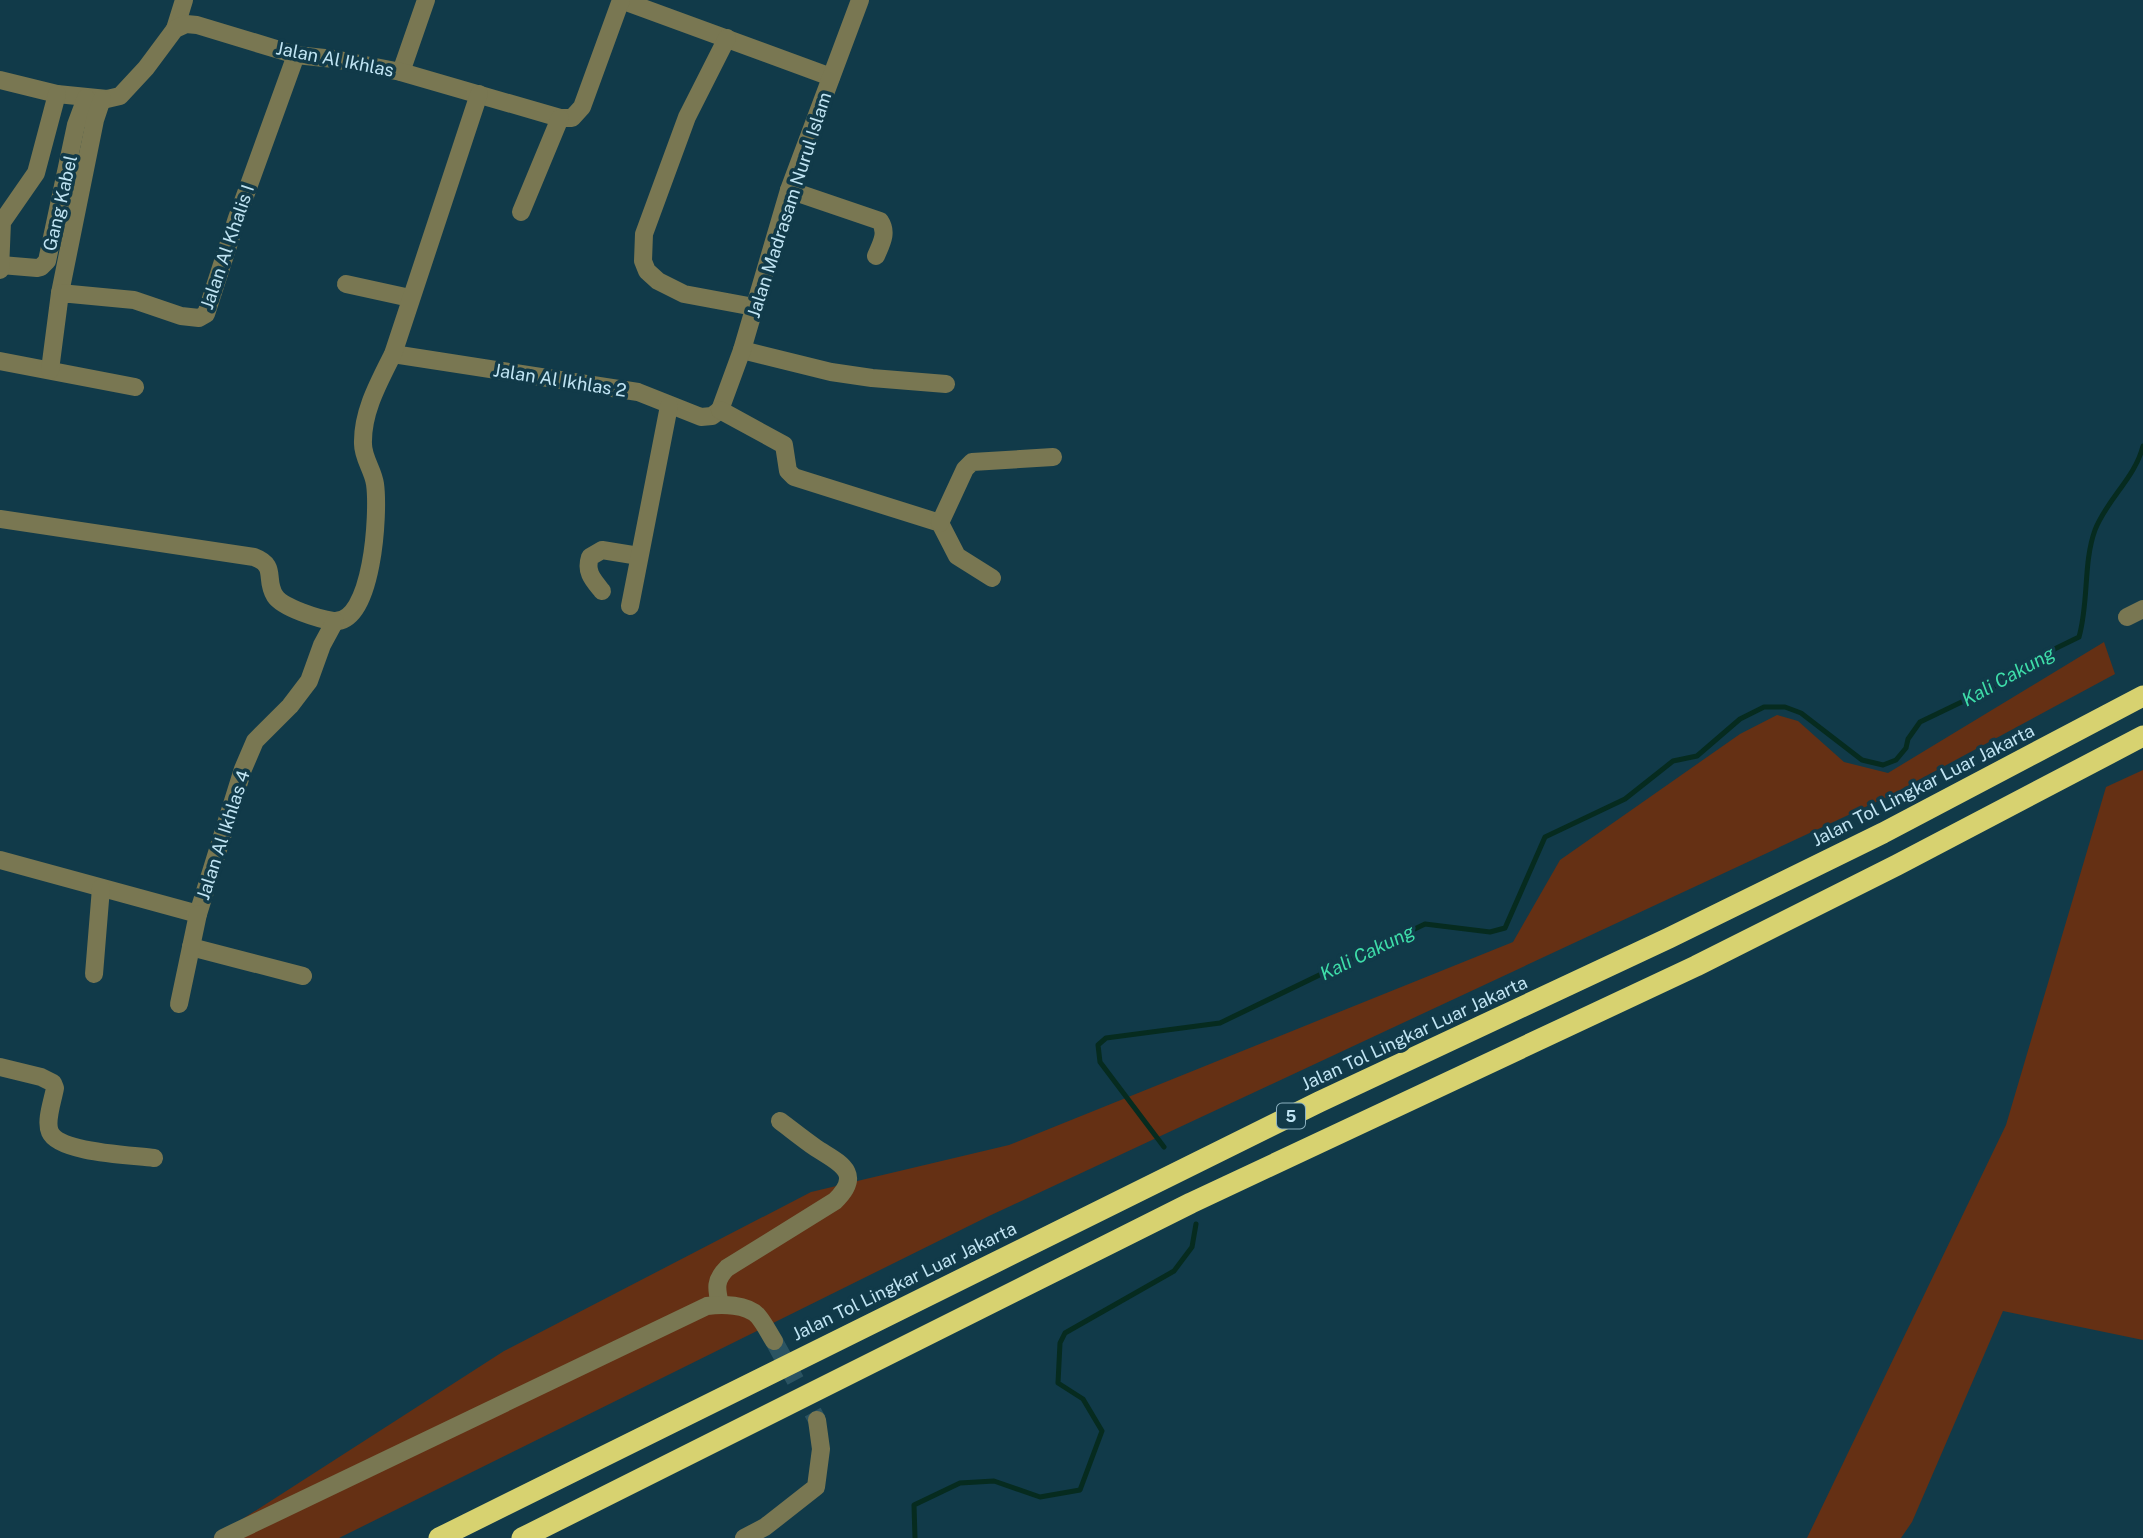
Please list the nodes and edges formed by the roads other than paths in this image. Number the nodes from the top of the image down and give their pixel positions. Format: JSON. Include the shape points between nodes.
{"nodes":[{"id":1,"x":184,"y":0,"type":"edge"},
{"id":2,"x":426,"y":0,"type":"edge"},
{"id":3,"x":621,"y":0,"type":"edge"},
{"id":4,"x":860,"y":0,"type":"edge"},
{"id":5,"x":175,"y":29,"type":"junction"},
{"id":6,"x":727,"y":38,"type":"junction"},
{"id":7,"x":296,"y":55,"type":"junction"},
{"id":8,"x":401,"y":72,"type":"junction"},
{"id":9,"x":831,"y":77,"type":"junction"},
{"id":10,"x":0,"y":80,"type":"edge"},
{"id":11,"x":57,"y":94,"type":"junction"},
{"id":12,"x":479,"y":94,"type":"junction"},
{"id":13,"x":94,"y":98,"type":"junction"},
{"id":14,"x":560,"y":118,"type":"junction"},
{"id":15,"x":789,"y":190,"type":"junction"},
{"id":16,"x":522,"y":212,"type":"dead end"},
{"id":17,"x":876,"y":256,"type":"dead end"},
{"id":18,"x":0,"y":267,"type":"edge"},
{"id":19,"x":346,"y":284,"type":"dead end"},
{"id":20,"x":68,"y":294,"type":"junction"},
{"id":21,"x":410,"y":298,"type":"junction"},
{"id":22,"x":754,"y":307,"type":"junction"},
{"id":23,"x":742,"y":350,"type":"junction"},
{"id":24,"x":393,"y":354,"type":"junction"},
{"id":25,"x":0,"y":361,"type":"edge"},
{"id":26,"x":50,"y":370,"type":"junction"},
{"id":27,"x":946,"y":384,"type":"dead end"},
{"id":28,"x":135,"y":387,"type":"dead end"},
{"id":29,"x":669,"y":406,"type":"junction"},
{"id":30,"x":719,"y":410,"type":"junction"},
{"id":31,"x":1053,"y":457,"type":"dead end"},
{"id":32,"x":0,"y":519,"type":"edge"},
{"id":33,"x":940,"y":523,"type":"junction"},
{"id":34,"x":639,"y":556,"type":"junction"},
{"id":35,"x":992,"y":578,"type":"dead end"},
{"id":36,"x":601,"y":591,"type":"dead end"},
{"id":37,"x":630,"y":606,"type":"dead end"},
{"id":38,"x":335,"y":621,"type":"junction"},
{"id":39,"x":2143,"y":696,"type":"edge"},
{"id":40,"x":2143,"y":736,"type":"edge"},
{"id":41,"x":0,"y":860,"type":"edge"},
{"id":42,"x":101,"y":888,"type":"junction"},
{"id":43,"x":198,"y":914,"type":"junction"},
{"id":44,"x":191,"y":947,"type":"junction"},
{"id":45,"x":94,"y":974,"type":"dead end"},
{"id":46,"x":303,"y":976,"type":"dead end"},
{"id":47,"x":179,"y":1004,"type":"dead end"},
{"id":48,"x":0,"y":1067,"type":"edge"},
{"id":49,"x":780,"y":1121,"type":"dead end"},
{"id":50,"x":154,"y":1158,"type":"dead end"},
{"id":51,"x":720,"y":1304,"type":"junction"},
{"id":52,"x":774,"y":1341,"type":"tunnel mouth"},
{"id":53,"x":817,"y":1420,"type":"tunnel mouth"},
{"id":54,"x":223,"y":1538,"type":"edge"},
{"id":55,"x":439,"y":1538,"type":"edge"},
{"id":56,"x":522,"y":1538,"type":"edge"},
{"id":57,"x":744,"y":1538,"type":"edge"}],
"edges":[{"from":1,"to":5,"type":"street"},
{"from":2,"to":8,"type":"street"},
{"from":3,"to":6,"type":"street"},
{"from":3,"to":14,"type":"street","via":[[582,107],[572,118]]},
{"from":4,"to":9,"type":"street","name":"Jalan Madrasam Nurul Islam"},
{"from":5,"to":7,"type":"street","name":"Jalan Al Ikhlas","via":[[197,25]]},
{"from":5,"to":13,"type":"street","via":[[120,96]]},
{"from":6,"to":9,"type":"street"},
{"from":6,"to":22,"type":"street","via":[[682,130],[645,234],[643,261],[658,281],[684,294]]},
{"from":7,"to":8,"type":"street","name":"Jalan Al Ikhlas"},
{"from":7,"to":20,"type":"street","name":"Jalan Al Khalis I","via":[[205,316],[181,316],[134,300]]},
{"from":8,"to":12,"type":"street","name":"Jalan Al Ikhlas"},
{"from":9,"to":15,"type":"street","name":"Jalan Madrasam Nurul Islam"},
{"from":10,"to":11,"type":"street"},
{"from":11,"to":13,"type":"street"},
{"from":11,"to":18,"type":"street","via":[[36,173],[2,222]]},
{"from":12,"to":14,"type":"street","name":"Jalan Al Ikhlas"},
{"from":12,"to":21,"type":"street"},
{"from":13,"to":18,"type":"street","name":"Gang Kabel","via":[[76,125],[47,261],[37,268]]},
{"from":13,"to":20,"type":"street","via":[[95,120]]},
{"from":14,"to":16,"type":"street"},
{"from":15,"to":17,"type":"street","via":[[880,221],[884,237]]},
{"from":15,"to":22,"type":"street","name":"Jalan Madrasam Nurul Islam"},
{"from":19,"to":21,"type":"street"},
{"from":20,"to":26,"type":"street"},
{"from":21,"to":24,"type":"street"},
{"from":22,"to":23,"type":"street","name":"Jalan Madrasam Nurul Islam"},
{"from":23,"to":27,"type":"street","via":[[831,372]]},
{"from":23,"to":30,"type":"street","name":"Jalan Madrasam Nurul Islam"},
{"from":24,"to":29,"type":"street","name":"Jalan Al Ikhlas 2","via":[[638,392]]},
{"from":24,"to":38,"type":"street","via":[[374,391],[362,443],[376,485],[369,570],[361,601],[350,617]]},
{"from":25,"to":26,"type":"street"},
{"from":26,"to":28,"type":"street"},
{"from":29,"to":30,"type":"street","name":"Jalan Al Ikhlas 2","via":[[701,418]]},
{"from":29,"to":34,"type":"street"},
{"from":30,"to":33,"type":"street","via":[[784,445],[788,471],[794,477]]},
{"from":31,"to":33,"type":"street","via":[[972,462]]},
{"from":32,"to":38,"type":"street","via":[[254,557],[269,567],[275,596],[283,603]]},
{"from":33,"to":35,"type":"street","via":[[957,556]]},
{"from":34,"to":36,"type":"street","via":[[603,550],[590,557],[590,576]]},
{"from":34,"to":37,"type":"street"},
{"from":38,"to":43,"type":"street","name":"Jalan Al Ikhlas 4","via":[[309,681],[255,741]]},
{"from":39,"to":55,"type":"highway","name":"Jalan Tol Lingkar Luar Jakarta","number":"5","via":[[1883,833],[1307,1108]]},
{"from":40,"to":56,"type":"highway","number":"5","via":[[1696,966],[1191,1203]]},
{"from":41,"to":42,"type":"street","name":"Jalan Al Ikhlas 4"},
{"from":42,"to":43,"type":"street","name":"Jalan Al Ikhlas 4"},
{"from":42,"to":45,"type":"street"},
{"from":43,"to":44,"type":"street"},
{"from":44,"to":46,"type":"street"},
{"from":44,"to":47,"type":"street"},
{"from":48,"to":50,"type":"street","via":[[53,1083],[49,1123],[57,1140],[72,1147]]},
{"from":49,"to":51,"type":"street","via":[[843,1165],[847,1186],[835,1201],[727,1268],[717,1281]]},
{"from":51,"to":52,"type":"street","via":[[756,1314]]},
{"from":51,"to":54,"type":"street","via":[[707,1306]]},
{"from":53,"to":57,"type":"street","via":[[821,1449],[816,1487]]}]}
